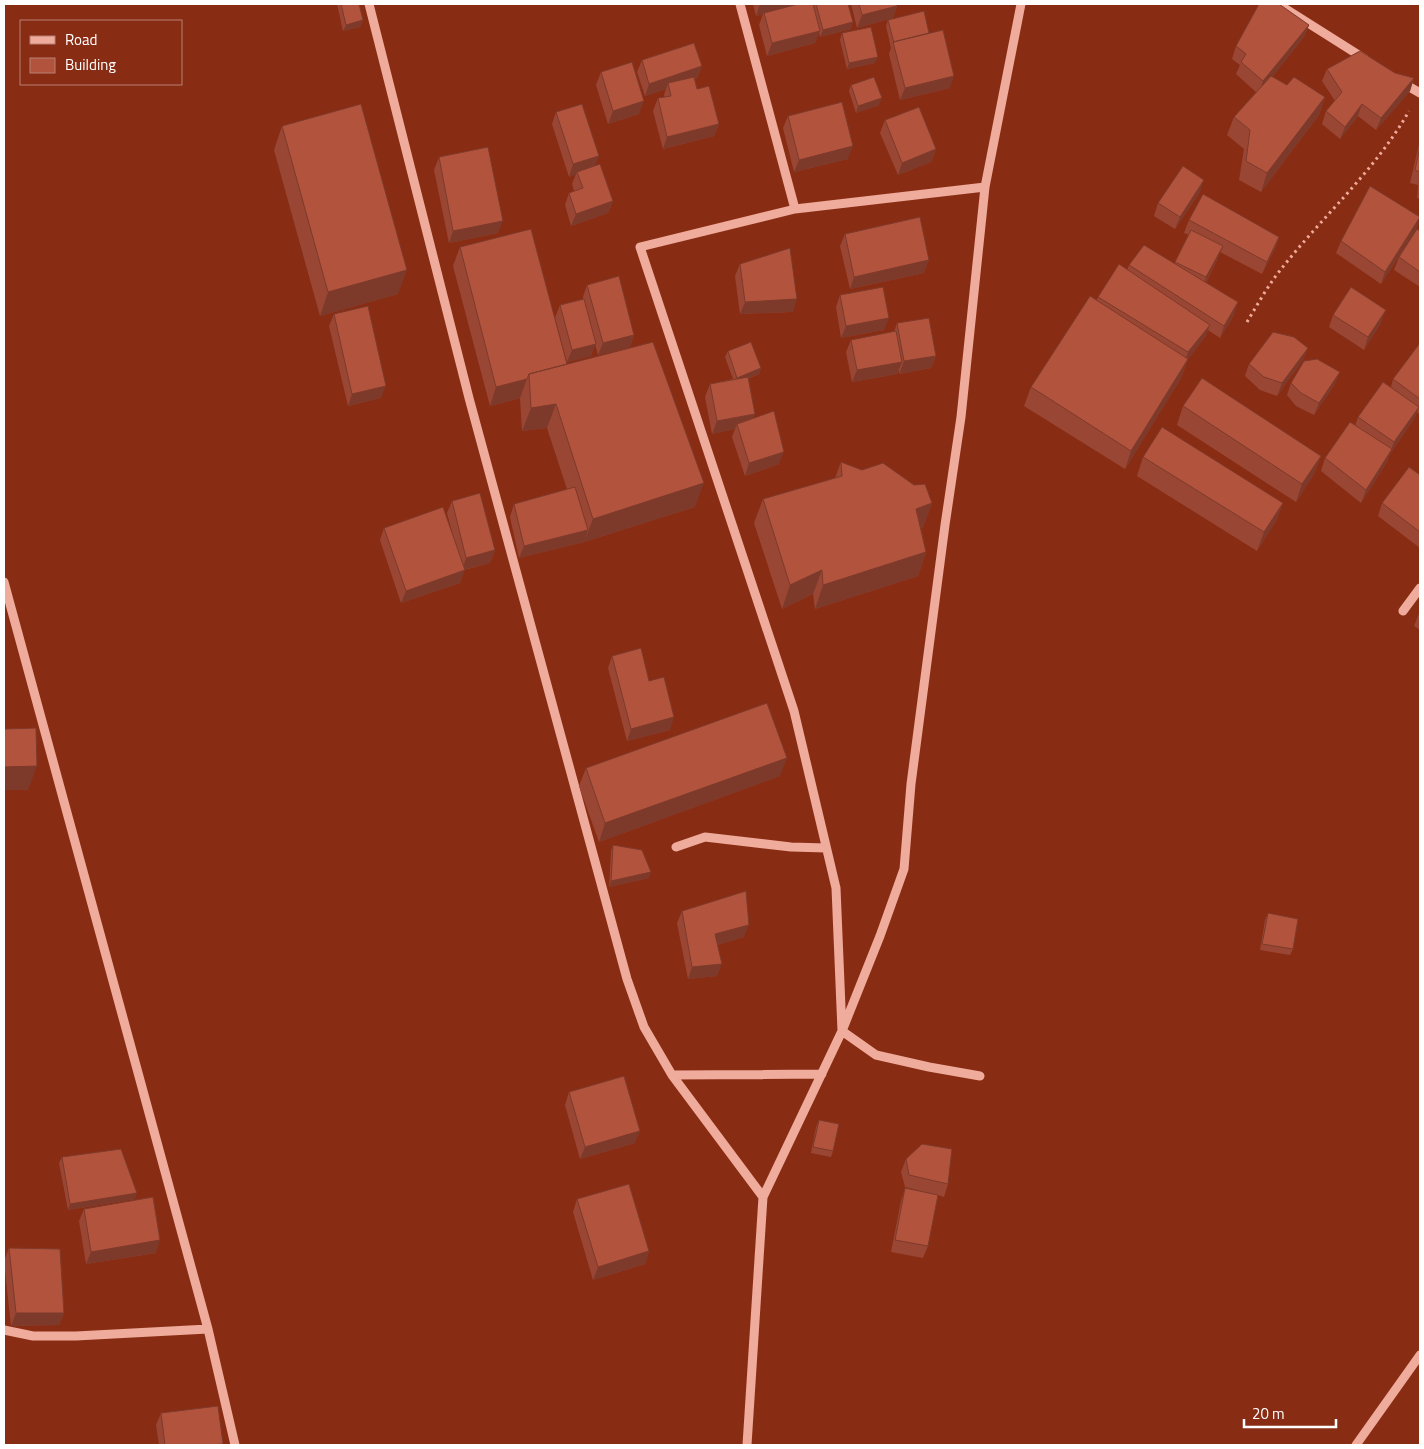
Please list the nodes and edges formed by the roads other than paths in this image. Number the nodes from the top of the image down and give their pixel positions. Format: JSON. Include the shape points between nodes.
{"nodes":[{"id":1,"x":369,"y":4,"type":"edge"},
{"id":2,"x":740,"y":4,"type":"edge"},
{"id":3,"x":1021,"y":4,"type":"edge"},
{"id":4,"x":1278,"y":4,"type":"edge"},
{"id":5,"x":1377,"y":67,"type":"edge"},
{"id":6,"x":1393,"y":77,"type":"edge"},
{"id":7,"x":1420,"y":93,"type":"edge"},
{"id":8,"x":985,"y":187,"type":"junction"},
{"id":9,"x":795,"y":209,"type":"junction"},
{"id":10,"x":4,"y":582,"type":"edge"},
{"id":11,"x":1420,"y":588,"type":"edge"},
{"id":12,"x":1403,"y":611,"type":"dead end"},
{"id":13,"x":676,"y":847,"type":"dead end"},
{"id":14,"x":826,"y":848,"type":"junction"},
{"id":15,"x":842,"y":1031,"type":"junction"},
{"id":16,"x":822,"y":1074,"type":"junction"},
{"id":17,"x":672,"y":1075,"type":"junction"},
{"id":18,"x":980,"y":1076,"type":"dead end"},
{"id":19,"x":763,"y":1197,"type":"junction"},
{"id":20,"x":208,"y":1329,"type":"junction"},
{"id":21,"x":4,"y":1330,"type":"edge"},
{"id":22,"x":1420,"y":1355,"type":"edge"},
{"id":23,"x":235,"y":1445,"type":"edge"},
{"id":24,"x":747,"y":1445,"type":"edge"},
{"id":25,"x":1356,"y":1445,"type":"edge"}],
"edges":[{"from":1,"to":17,"type":"street","via":[[469,398],[624,969],[644,1027]]},
{"from":2,"to":9,"type":"street"},
{"from":3,"to":8,"type":"street"},
{"from":4,"to":5,"type":"street"},
{"from":6,"to":7,"type":"street"},
{"from":8,"to":9,"type":"street"},
{"from":8,"to":15,"type":"street","via":[[961,417],[914,765],[904,869]]},
{"from":9,"to":14,"type":"street","via":[[640,247],[794,711]]},
{"from":10,"to":20,"type":"street"},
{"from":11,"to":12,"type":"street"},
{"from":13,"to":14,"type":"street","via":[[705,837]]},
{"from":14,"to":15,"type":"street","via":[[836,888]]},
{"from":15,"to":16,"type":"street"},
{"from":15,"to":18,"type":"street","via":[[876,1055]]},
{"from":16,"to":17,"type":"street"},
{"from":16,"to":19,"type":"street"},
{"from":17,"to":19,"type":"street"},
{"from":19,"to":24,"type":"street"},
{"from":20,"to":21,"type":"street","via":[[76,1336],[33,1336]]},
{"from":20,"to":23,"type":"street"},
{"from":22,"to":25,"type":"street"}]}
